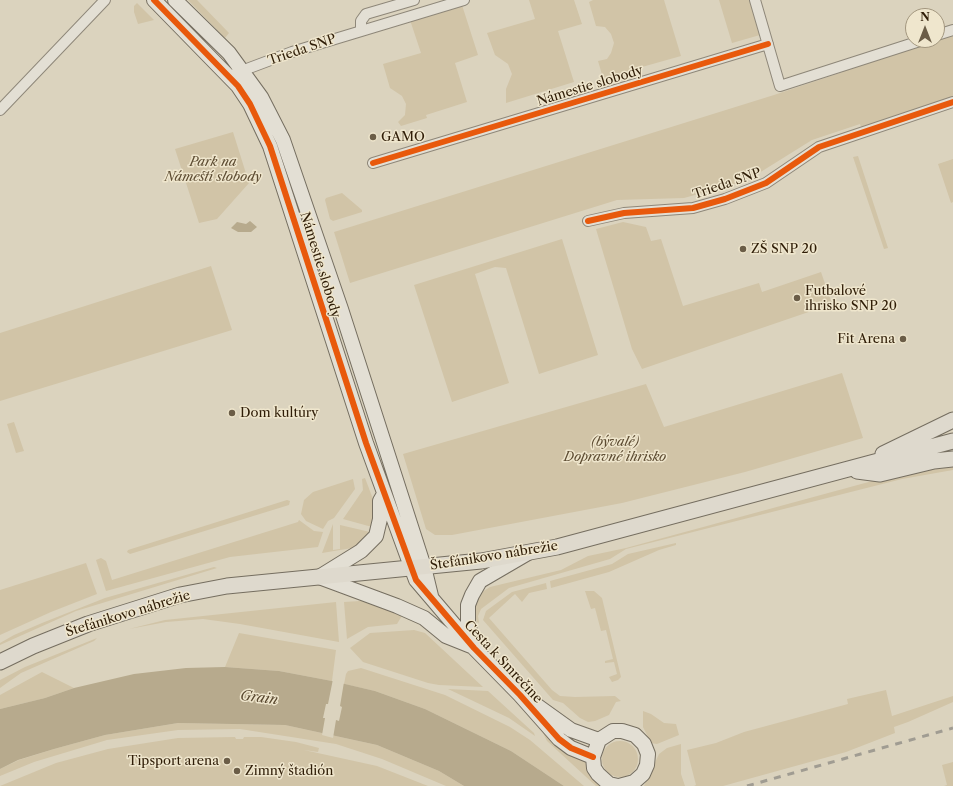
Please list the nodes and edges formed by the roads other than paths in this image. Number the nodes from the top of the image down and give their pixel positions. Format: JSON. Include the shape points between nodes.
{"nodes":[{"id":1,"x":105,"y":0,"type":"edge"},
{"id":2,"x":154,"y":0,"type":"edge"},
{"id":3,"x":175,"y":0,"type":"edge"},
{"id":4,"x":414,"y":0,"type":"edge"},
{"id":5,"x":464,"y":0,"type":"edge"},
{"id":6,"x":755,"y":0,"type":"edge"},
{"id":7,"x":362,"y":31,"type":"junction"},
{"id":8,"x":768,"y":44,"type":"junction"},
{"id":9,"x":905,"y":46,"type":"edge"},
{"id":10,"x":243,"y":71,"type":"junction"},
{"id":11,"x":228,"y":76,"type":"junction"},
{"id":12,"x":953,"y":102,"type":"edge"},
{"id":13,"x":0,"y":110,"type":"edge"},
{"id":14,"x":373,"y":163,"type":"dead end"},
{"id":15,"x":588,"y":221,"type":"dead end"},
{"id":16,"x":953,"y":420,"type":"edge"},
{"id":17,"x":953,"y":442,"type":"edge"},
{"id":18,"x":953,"y":459,"type":"edge"},
{"id":19,"x":848,"y":470,"type":"junction"},
{"id":20,"x":384,"y":494,"type":"junction"},
{"id":21,"x":529,"y":553,"type":"junction"},
{"id":22,"x":417,"y":568,"type":"junction"},
{"id":23,"x":320,"y":576,"type":"junction"},
{"id":24,"x":474,"y":648,"type":"junction"},
{"id":25,"x":0,"y":662,"type":"edge"},
{"id":26,"x":520,"y":695,"type":"junction"},
{"id":27,"x":599,"y":740,"type":"junction"},
{"id":28,"x":592,"y":757,"type":"junction"},
{"id":29,"x":634,"y":784,"type":"edge"},
{"id":30,"x":619,"y":786,"type":"edge"}],
"edges":[{"from":1,"to":13,"type":"street"},
{"from":2,"to":11,"type":"street","name":"Námestie slobody"},
{"from":3,"to":10,"type":"street","name":"Námestie slobody","via":[[229,53]]},
{"from":4,"to":7,"type":"street","via":[[366,14],[362,21]]},
{"from":5,"to":7,"type":"street","name":"Trieda SNP"},
{"from":6,"to":8,"type":"street"},
{"from":7,"to":10,"type":"street","name":"Trieda SNP","via":[[292,52]]},
{"from":8,"to":9,"type":"street","via":[[780,86]]},
{"from":8,"to":14,"type":"street","name":"Námestie slobody"},
{"from":10,"to":11,"type":"street","name":"Trieda SNP"},
{"from":10,"to":22,"type":"street","name":"Námestie slobody","via":[[261,97],[283,140],[343,316]]},
{"from":11,"to":20,"type":"street","name":"Námestie slobody","via":[[250,104],[270,146]]},
{"from":12,"to":15,"type":"street","name":"Trieda SNP","via":[[819,147],[766,183],[725,199],[693,208],[624,213]]},
{"from":16,"to":19,"type":"main road"},
{"from":17,"to":19,"type":"main road"},
{"from":18,"to":19,"type":"main road","via":[[880,474]]},
{"from":19,"to":21,"type":"main road","name":"Štefánikovo nábrežie","via":[[600,537]]},
{"from":20,"to":22,"type":"street","name":"Námestie slobody"},
{"from":20,"to":23,"type":"street","via":[[380,501],[380,519],[376,536],[361,551]]},
{"from":21,"to":22,"type":"main road","name":"Štefánikovo nábrežie"},
{"from":21,"to":24,"type":"street","name":"Cesta k Smrečine","via":[[480,582],[472,595],[468,605],[468,622]]},
{"from":22,"to":23,"type":"main road","name":"Štefánikovo nábrežie"},
{"from":22,"to":24,"type":"street","name":"Cesta k Smrečine","via":[[434,602]]},
{"from":23,"to":24,"type":"street","name":"Cesta k Smrečine","via":[[424,618],[446,636]]},
{"from":23,"to":25,"type":"main road","name":"Štefánikovo nábrežie","via":[[227,586],[180,595],[88,624]]},
{"from":24,"to":26,"type":"street","name":"Cesta k Smrečine"},
{"from":26,"to":27,"type":"street","name":"Cesta k Smrečine","via":[[571,730]]},
{"from":26,"to":28,"type":"street","name":"Cesta k Smrečine","via":[[559,739],[571,748]]},
{"from":27,"to":28,"type":"street"},
{"from":27,"to":29,"type":"street","via":[[613,731],[622,731],[635,736],[644,744],[648,754],[647,765]]},
{"from":28,"to":30,"type":"street","via":[[598,774],[609,784]]},
{"from":29,"to":30,"type":"street"}]}
